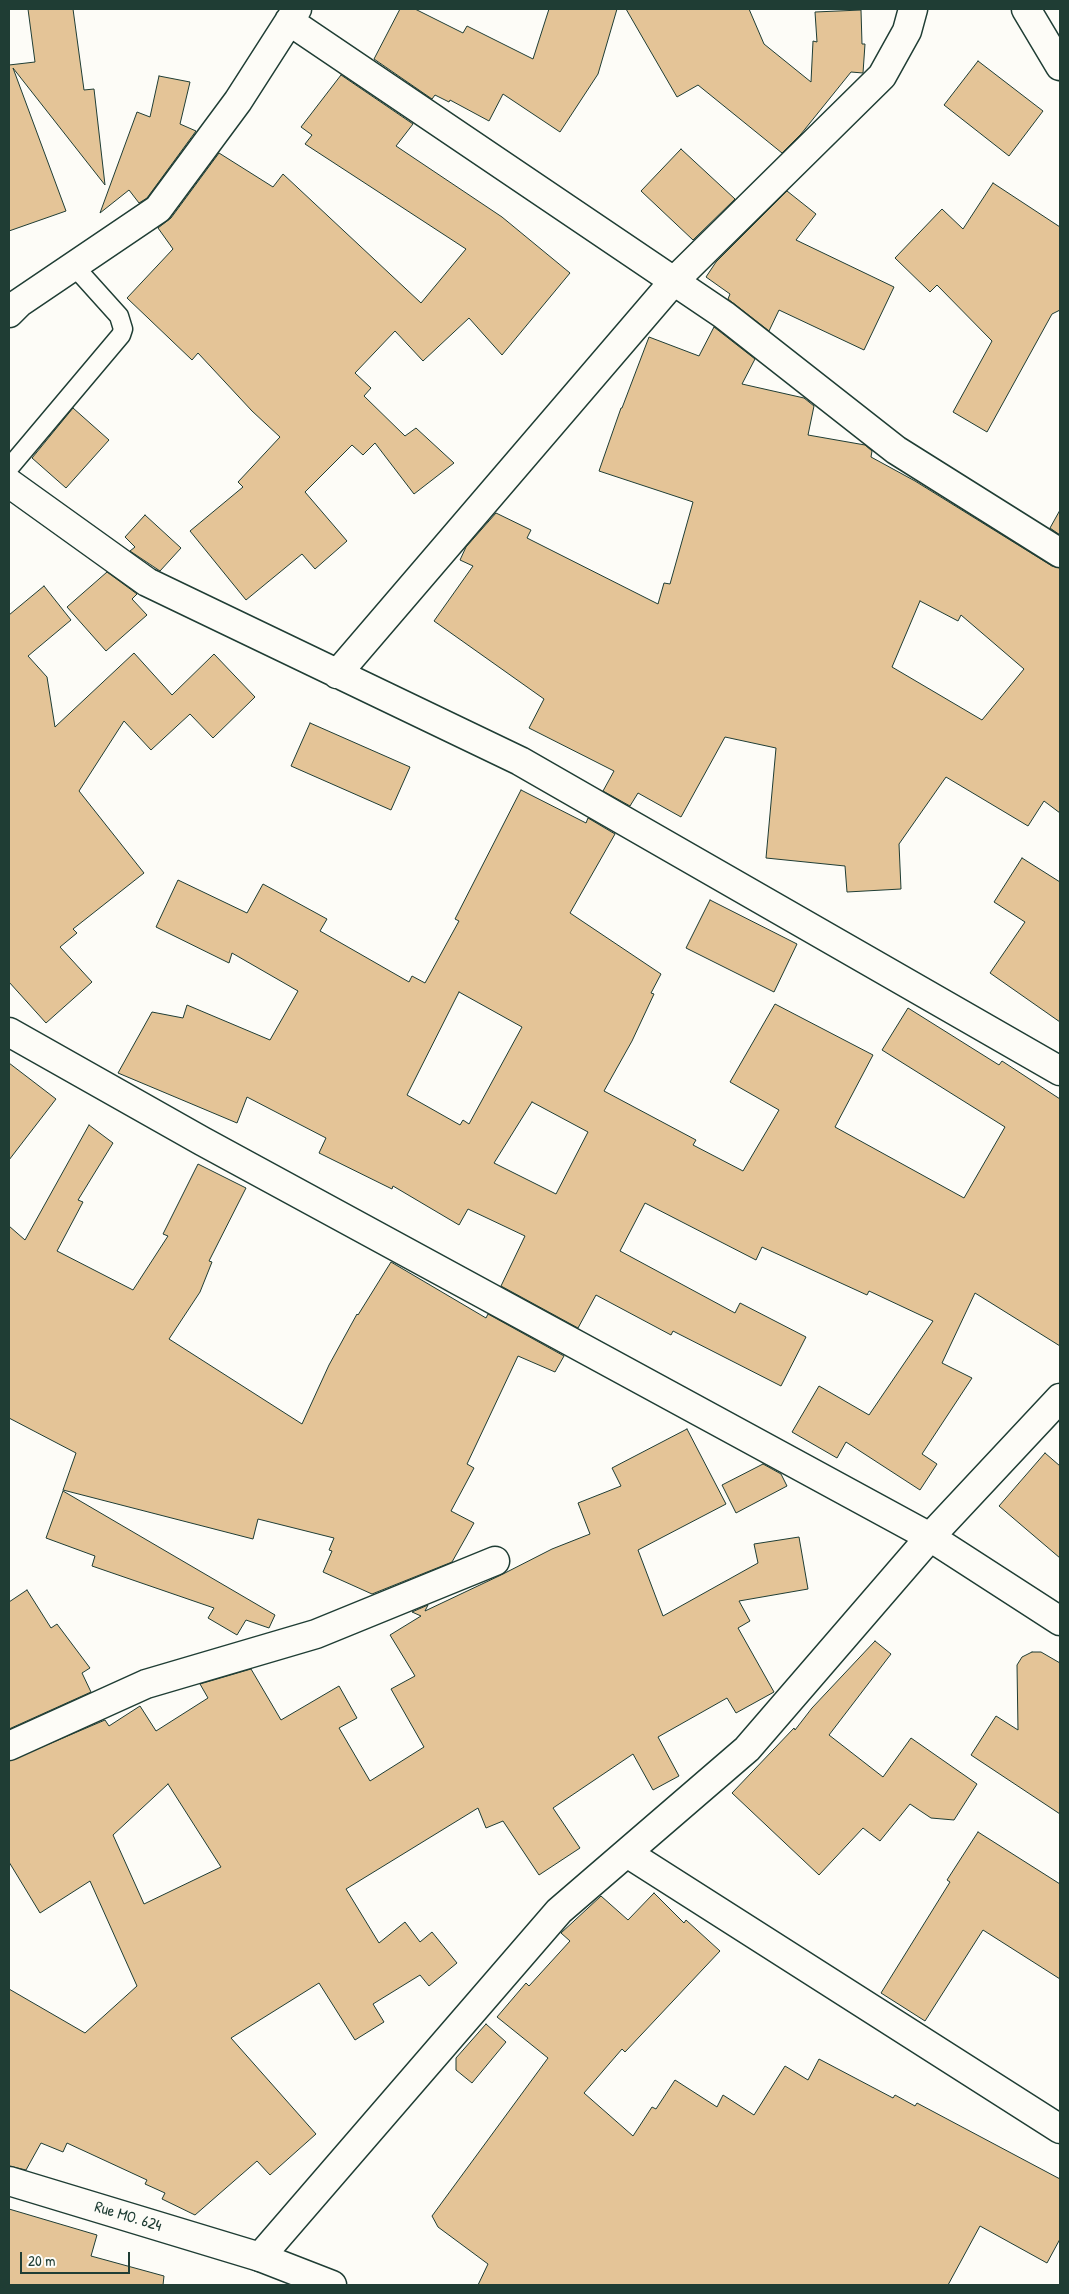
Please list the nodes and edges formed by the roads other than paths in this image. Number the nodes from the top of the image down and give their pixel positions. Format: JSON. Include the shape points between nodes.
{"nodes":[{"id":1,"x":913,"y":9,"type":"edge"},
{"id":2,"x":1026,"y":9,"type":"edge"},
{"id":3,"x":293,"y":15,"type":"edge"},
{"id":4,"x":1060,"y":66,"type":"edge"},
{"id":5,"x":74,"y":266,"type":"junction"},
{"id":6,"x":673,"y":282,"type":"junction"},
{"id":7,"x":9,"y":313,"type":"edge"},
{"id":8,"x":9,"y":468,"type":"edge"},
{"id":9,"x":9,"y":483,"type":"edge"},
{"id":10,"x":1060,"y":552,"type":"edge"},
{"id":11,"x":337,"y":674,"type":"junction"},
{"id":12,"x":9,"y":1032,"type":"edge"},
{"id":13,"x":1060,"y":1071,"type":"edge"},
{"id":14,"x":1060,"y":1398,"type":"edge"},
{"id":15,"x":930,"y":1537,"type":"junction"},
{"id":16,"x":495,"y":1561,"type":"dead end"},
{"id":17,"x":1060,"y":1621,"type":"edge"},
{"id":18,"x":9,"y":1746,"type":"edge"},
{"id":19,"x":627,"y":1853,"type":"junction"},
{"id":20,"x":1060,"y":2129,"type":"edge"},
{"id":21,"x":9,"y":2181,"type":"edge"},
{"id":22,"x":260,"y":2257,"type":"junction"},
{"id":23,"x":332,"y":2285,"type":"edge"}],
"edges":[{"from":1,"to":6,"type":"street","via":[[907,31],[882,76]]},
{"from":2,"to":4,"type":"street"},
{"from":3,"to":5,"type":"street","via":[[238,101],[158,209]]},
{"from":3,"to":6,"type":"street"},
{"from":5,"to":7,"type":"street"},
{"from":5,"to":8,"type":"lane","via":[[120,316],[122,335]]},
{"from":6,"to":10,"type":"street","via":[[724,315],[896,450]]},
{"from":6,"to":11,"type":"street"},
{"from":9,"to":11,"type":"street","via":[[147,582]]},
{"from":11,"to":13,"type":"street","via":[[520,760]]},
{"from":12,"to":15,"type":"street","via":[[202,1141]]},
{"from":14,"to":15,"type":"street"},
{"from":15,"to":17,"type":"street"},
{"from":15,"to":19,"type":"street","via":[[748,1749]]},
{"from":16,"to":18,"type":"street","via":[[316,1634],[146,1684]]},
{"from":19,"to":20,"type":"street"},
{"from":19,"to":22,"type":"street","via":[[559,1911]]},
{"from":21,"to":22,"type":"street","name":"Rue MO. 624"},
{"from":22,"to":23,"type":"street","name":"Rue MO. 624"}]}
